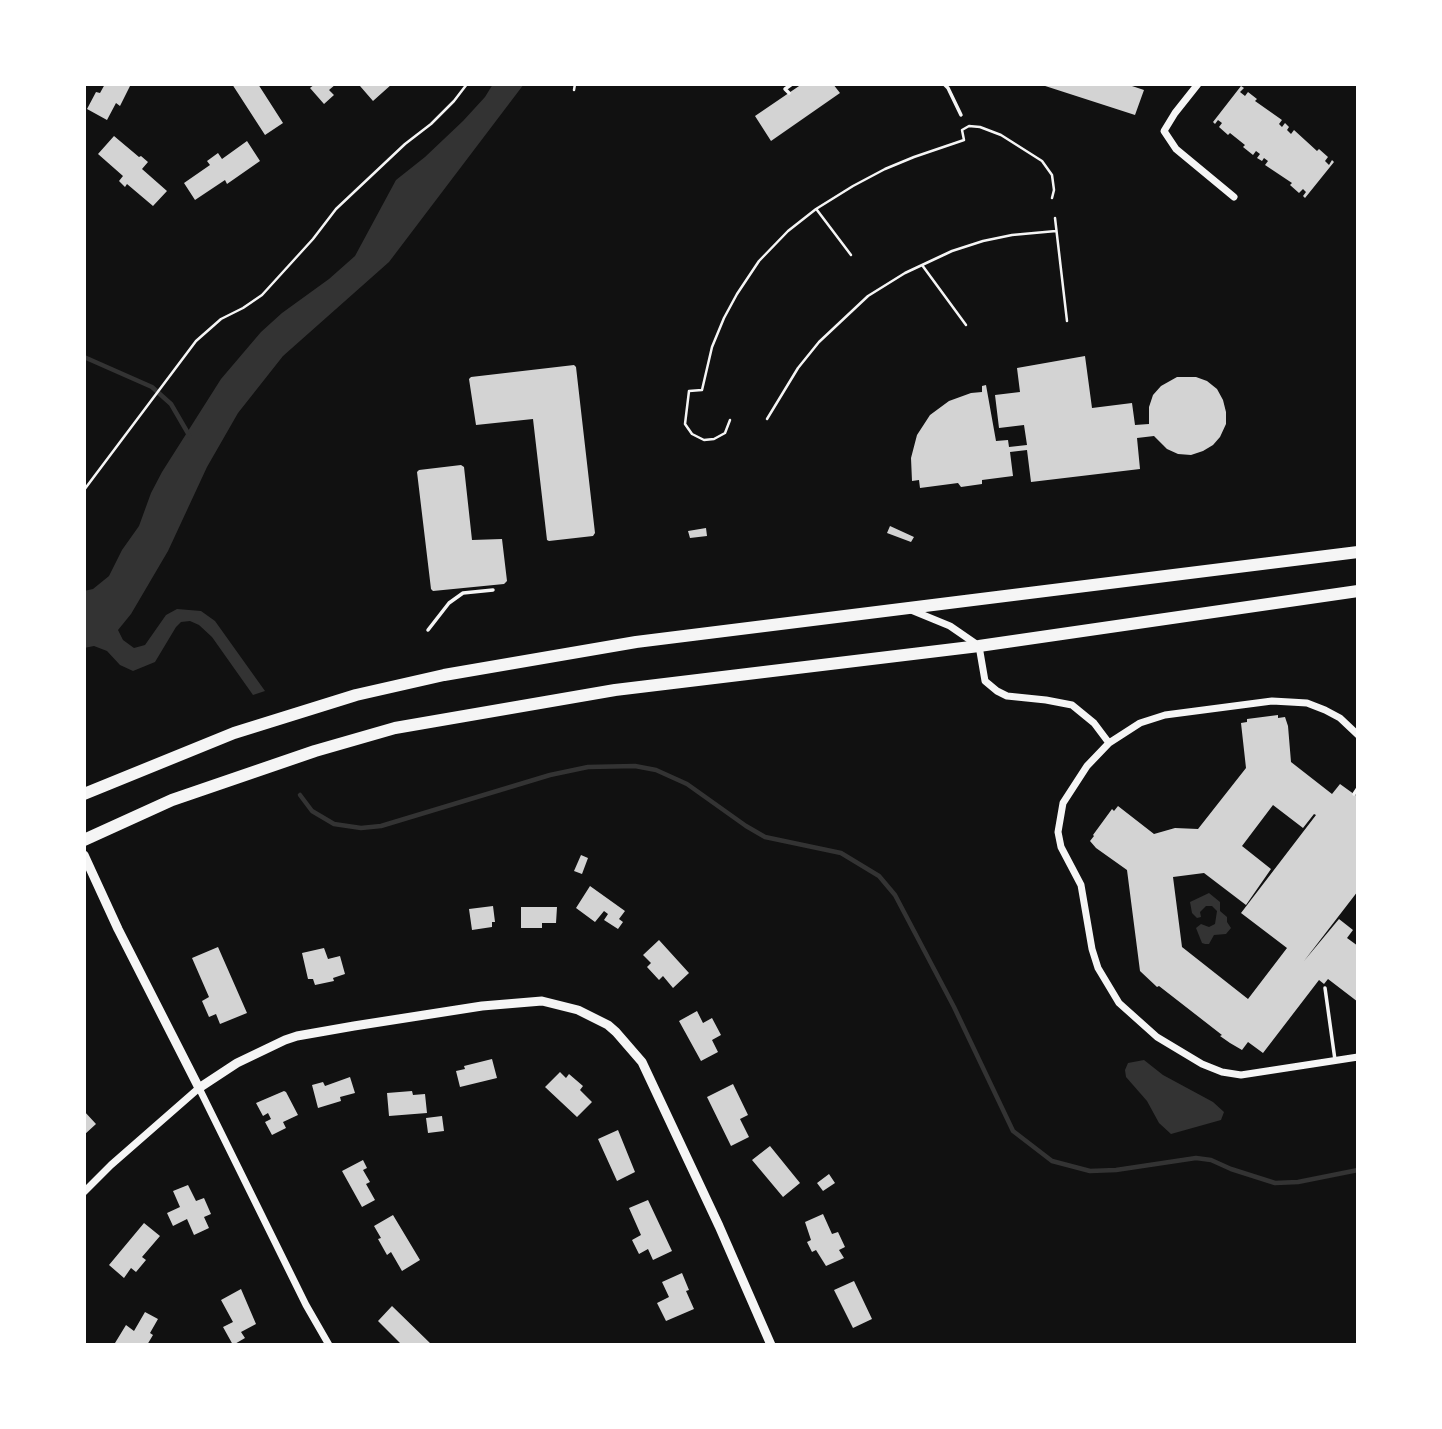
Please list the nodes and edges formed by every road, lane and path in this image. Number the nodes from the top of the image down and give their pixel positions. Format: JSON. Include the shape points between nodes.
{"nodes":[{"id":1,"x":467,"y":84,"type":"edge"},
{"id":2,"x":575,"y":84,"type":"edge"},
{"id":3,"x":792,"y":84,"type":"edge"},
{"id":4,"x":944,"y":84,"type":"edge"},
{"id":5,"x":1198,"y":84,"type":"edge"},
{"id":6,"x":574,"y":90,"type":"dead end"},
{"id":7,"x":789,"y":93,"type":"dead end"},
{"id":8,"x":961,"y":115,"type":"dead end"},
{"id":9,"x":1234,"y":197,"type":"dead end"},
{"id":10,"x":1052,"y":198,"type":"dead end"},
{"id":11,"x":817,"y":209,"type":"junction"},
{"id":12,"x":1055,"y":218,"type":"dead end"},
{"id":13,"x":1056,"y":231,"type":"junction"},
{"id":14,"x":850,"y":255,"type":"dead end"},
{"id":15,"x":922,"y":265,"type":"junction"},
{"id":16,"x":1067,"y":321,"type":"dead end"},
{"id":17,"x":966,"y":325,"type":"dead end"},
{"id":18,"x":767,"y":419,"type":"dead end"},
{"id":19,"x":730,"y":420,"type":"dead end"},
{"id":20,"x":84,"y":490,"type":"edge"},
{"id":21,"x":1358,"y":552,"type":"edge"},
{"id":22,"x":493,"y":590,"type":"dead end"},
{"id":23,"x":1358,"y":592,"type":"edge"},
{"id":24,"x":908,"y":609,"type":"junction"},
{"id":25,"x":428,"y":630,"type":"dead end"},
{"id":26,"x":979,"y":646,"type":"junction"},
{"id":27,"x":1358,"y":735,"type":"edge"},
{"id":28,"x":1109,"y":743,"type":"junction"},
{"id":29,"x":1358,"y":788,"type":"edge"},
{"id":30,"x":84,"y":794,"type":"edge"},
{"id":31,"x":1354,"y":794,"type":"dead end"},
{"id":32,"x":84,"y":840,"type":"edge"},
{"id":33,"x":84,"y":855,"type":"edge"},
{"id":34,"x":1325,"y":988,"type":"dead end"},
{"id":35,"x":1358,"y":1057,"type":"edge"},
{"id":36,"x":1336,"y":1062,"type":"junction"},
{"id":37,"x":199,"y":1088,"type":"junction"},
{"id":38,"x":84,"y":1192,"type":"edge"},
{"id":39,"x":329,"y":1345,"type":"edge"},
{"id":40,"x":771,"y":1345,"type":"edge"}],
"edges":[{"from":1,"to":20,"type":"path","via":[[431,124],[335,209],[262,295],[206,330]]},
{"from":2,"to":6,"type":"path"},
{"from":3,"to":7,"type":"lane","via":[[785,89]]},
{"from":4,"to":8,"type":"lane"},
{"from":5,"to":9,"type":"street","via":[[1164,131],[1175,149]]},
{"from":10,"to":11,"type":"path","via":[[1052,175],[1042,161],[1001,135],[969,126],[962,130],[964,140],[886,169]]},
{"from":11,"to":14,"type":"path"},
{"from":11,"to":19,"type":"path","via":[[759,261],[724,318],[702,390],[689,391],[685,424],[692,434],[714,439],[725,433]]},
{"from":12,"to":13,"type":"path"},
{"from":13,"to":15,"type":"path","via":[[983,240]]},
{"from":13,"to":16,"type":"path"},
{"from":15,"to":17,"type":"path"},
{"from":15,"to":18,"type":"path","via":[[868,296],[842,318],[798,369]]},
{"from":21,"to":24,"type":"highway"},
{"from":22,"to":25,"type":"lane","via":[[463,593]]},
{"from":23,"to":26,"type":"highway"},
{"from":24,"to":26,"type":"street","via":[[950,626]]},
{"from":24,"to":30,"type":"highway","via":[[635,642],[444,675],[356,695],[234,733]]},
{"from":26,"to":28,"type":"street","via":[[985,681],[997,691],[1072,705]]},
{"from":26,"to":32,"type":"highway","via":[[615,690],[396,727],[172,800]]},
{"from":27,"to":28,"type":"street","via":[[1325,710],[1307,703],[1272,701],[1165,715],[1140,723]]},
{"from":28,"to":36,"type":"street","via":[[1072,786],[1063,803],[1058,832],[1080,885],[1092,949],[1108,989],[1157,1037],[1222,1072],[1241,1075]]},
{"from":29,"to":31,"type":"lane"},
{"from":33,"to":37,"type":"street"},
{"from":34,"to":36,"type":"lane"},
{"from":35,"to":36,"type":"street"},
{"from":37,"to":38,"type":"street"},
{"from":37,"to":39,"type":"street"},
{"from":37,"to":40,"type":"street","via":[[262,1049],[297,1036],[482,1006],[542,1001],[578,1010],[616,1032],[642,1062]]}]}
